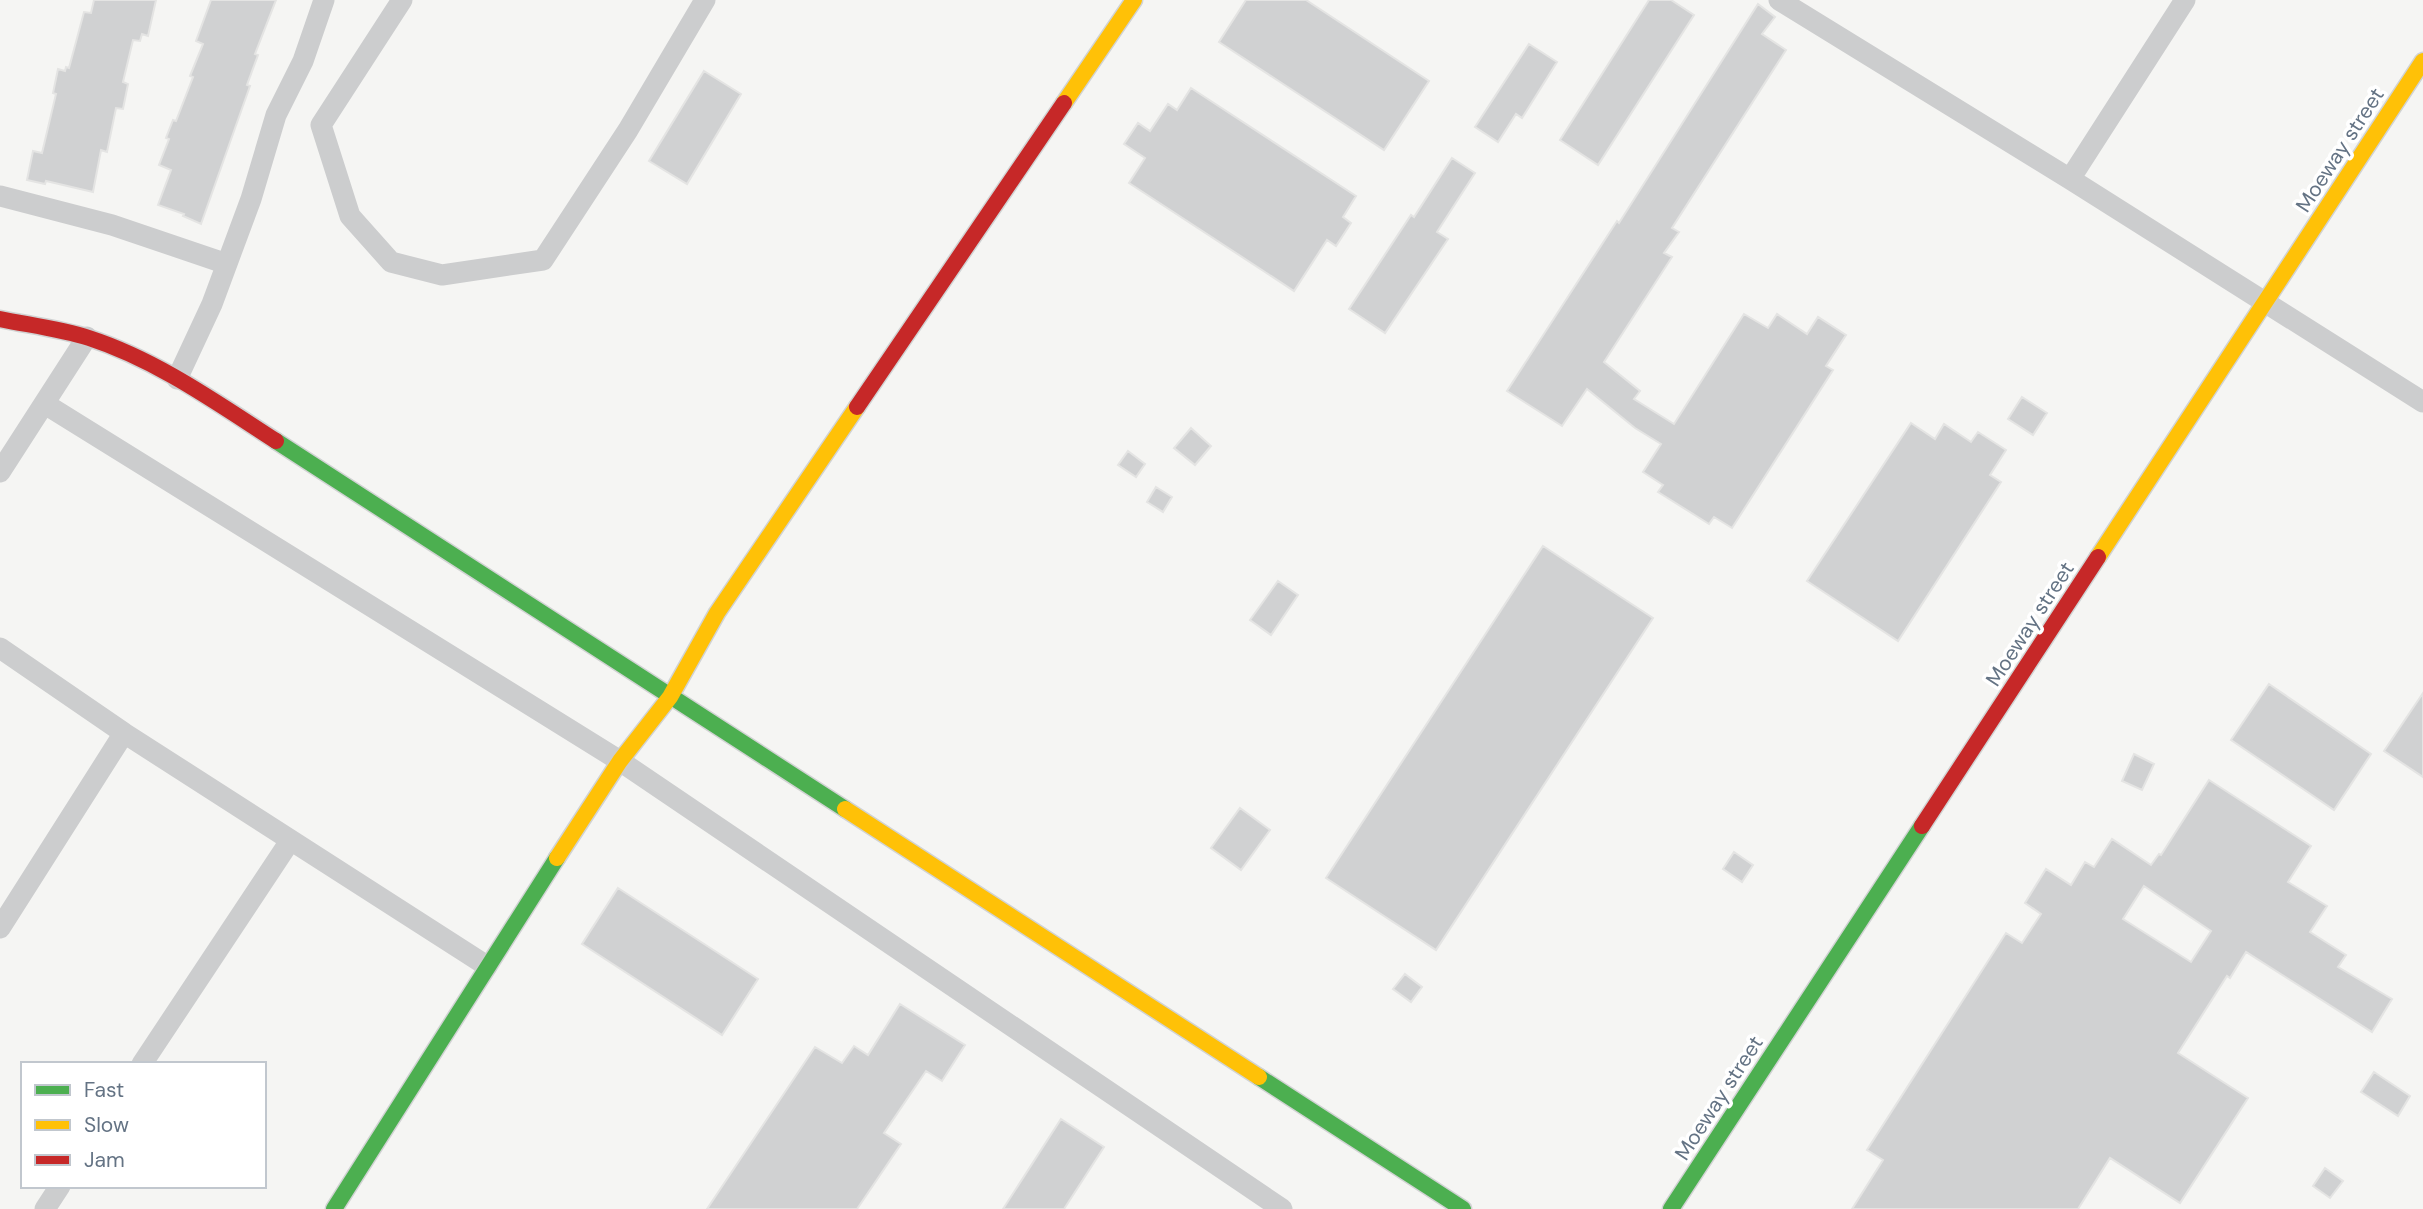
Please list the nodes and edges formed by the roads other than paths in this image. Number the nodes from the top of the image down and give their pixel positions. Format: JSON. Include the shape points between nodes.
{"nodes":[{"id":1,"x":324,"y":0,"type":"edge"},
{"id":2,"x":402,"y":0,"type":"edge"},
{"id":3,"x":705,"y":0,"type":"edge"},
{"id":4,"x":1134,"y":0,"type":"edge"},
{"id":5,"x":1779,"y":0,"type":"edge"},
{"id":6,"x":2185,"y":0,"type":"edge"},
{"id":7,"x":2423,"y":61,"type":"edge"},
{"id":8,"x":2070,"y":179,"type":"junction"},
{"id":9,"x":0,"y":196,"type":"edge"},
{"id":10,"x":227,"y":264,"type":"junction"},
{"id":11,"x":2267,"y":302,"type":"junction"},
{"id":12,"x":0,"y":319,"type":"edge"},
{"id":13,"x":87,"y":337,"type":"junction"},
{"id":14,"x":177,"y":379,"type":"junction"},
{"id":15,"x":2423,"y":402,"type":"edge"},
{"id":16,"x":45,"y":404,"type":"junction"},
{"id":17,"x":0,"y":472,"type":"edge"},
{"id":18,"x":0,"y":648,"type":"edge"},
{"id":19,"x":670,"y":697,"type":"junction"},
{"id":20,"x":124,"y":733,"type":"junction"},
{"id":21,"x":620,"y":761,"type":"junction"},
{"id":22,"x":290,"y":841,"type":"junction"},
{"id":23,"x":0,"y":928,"type":"edge"},
{"id":24,"x":487,"y":965,"type":"junction"},
{"id":25,"x":143,"y":1062,"type":"edge"},
{"id":26,"x":59,"y":1188,"type":"edge"},
{"id":27,"x":45,"y":1209,"type":"edge"},
{"id":28,"x":334,"y":1209,"type":"edge"},
{"id":29,"x":1282,"y":1209,"type":"edge"},
{"id":30,"x":1463,"y":1209,"type":"edge"},
{"id":31,"x":1671,"y":1209,"type":"edge"}],
"edges":[{"from":1,"to":10,"type":"street","via":[[303,61],[276,115]]},
{"from":2,"to":3,"type":"street","via":[[321,125],[350,216],[391,262],[442,275],[543,260]]},
{"from":4,"to":19,"type":"street","via":[[717,613]]},
{"from":5,"to":8,"type":"street"},
{"from":6,"to":8,"type":"street"},
{"from":7,"to":11,"type":"street","name":"Moeway street"},
{"from":8,"to":11,"type":"street"},
{"from":9,"to":10,"type":"street","via":[[112,225]]},
{"from":10,"to":14,"type":"street"},
{"from":11,"to":15,"type":"street"},
{"from":11,"to":31,"type":"street","name":"Moeway street"},
{"from":12,"to":13,"type":"street"},
{"from":13,"to":14,"type":"street"},
{"from":13,"to":16,"type":"street"},
{"from":14,"to":19,"type":"street"},
{"from":16,"to":17,"type":"street"},
{"from":16,"to":21,"type":"street"},
{"from":18,"to":20,"type":"street"},
{"from":19,"to":21,"type":"street"},
{"from":19,"to":30,"type":"street"},
{"from":20,"to":22,"type":"street"},
{"from":20,"to":23,"type":"street"},
{"from":21,"to":24,"type":"street"},
{"from":21,"to":29,"type":"street"},
{"from":22,"to":24,"type":"street"},
{"from":22,"to":25,"type":"street"},
{"from":24,"to":28,"type":"street"},
{"from":26,"to":27,"type":"street"}]}
